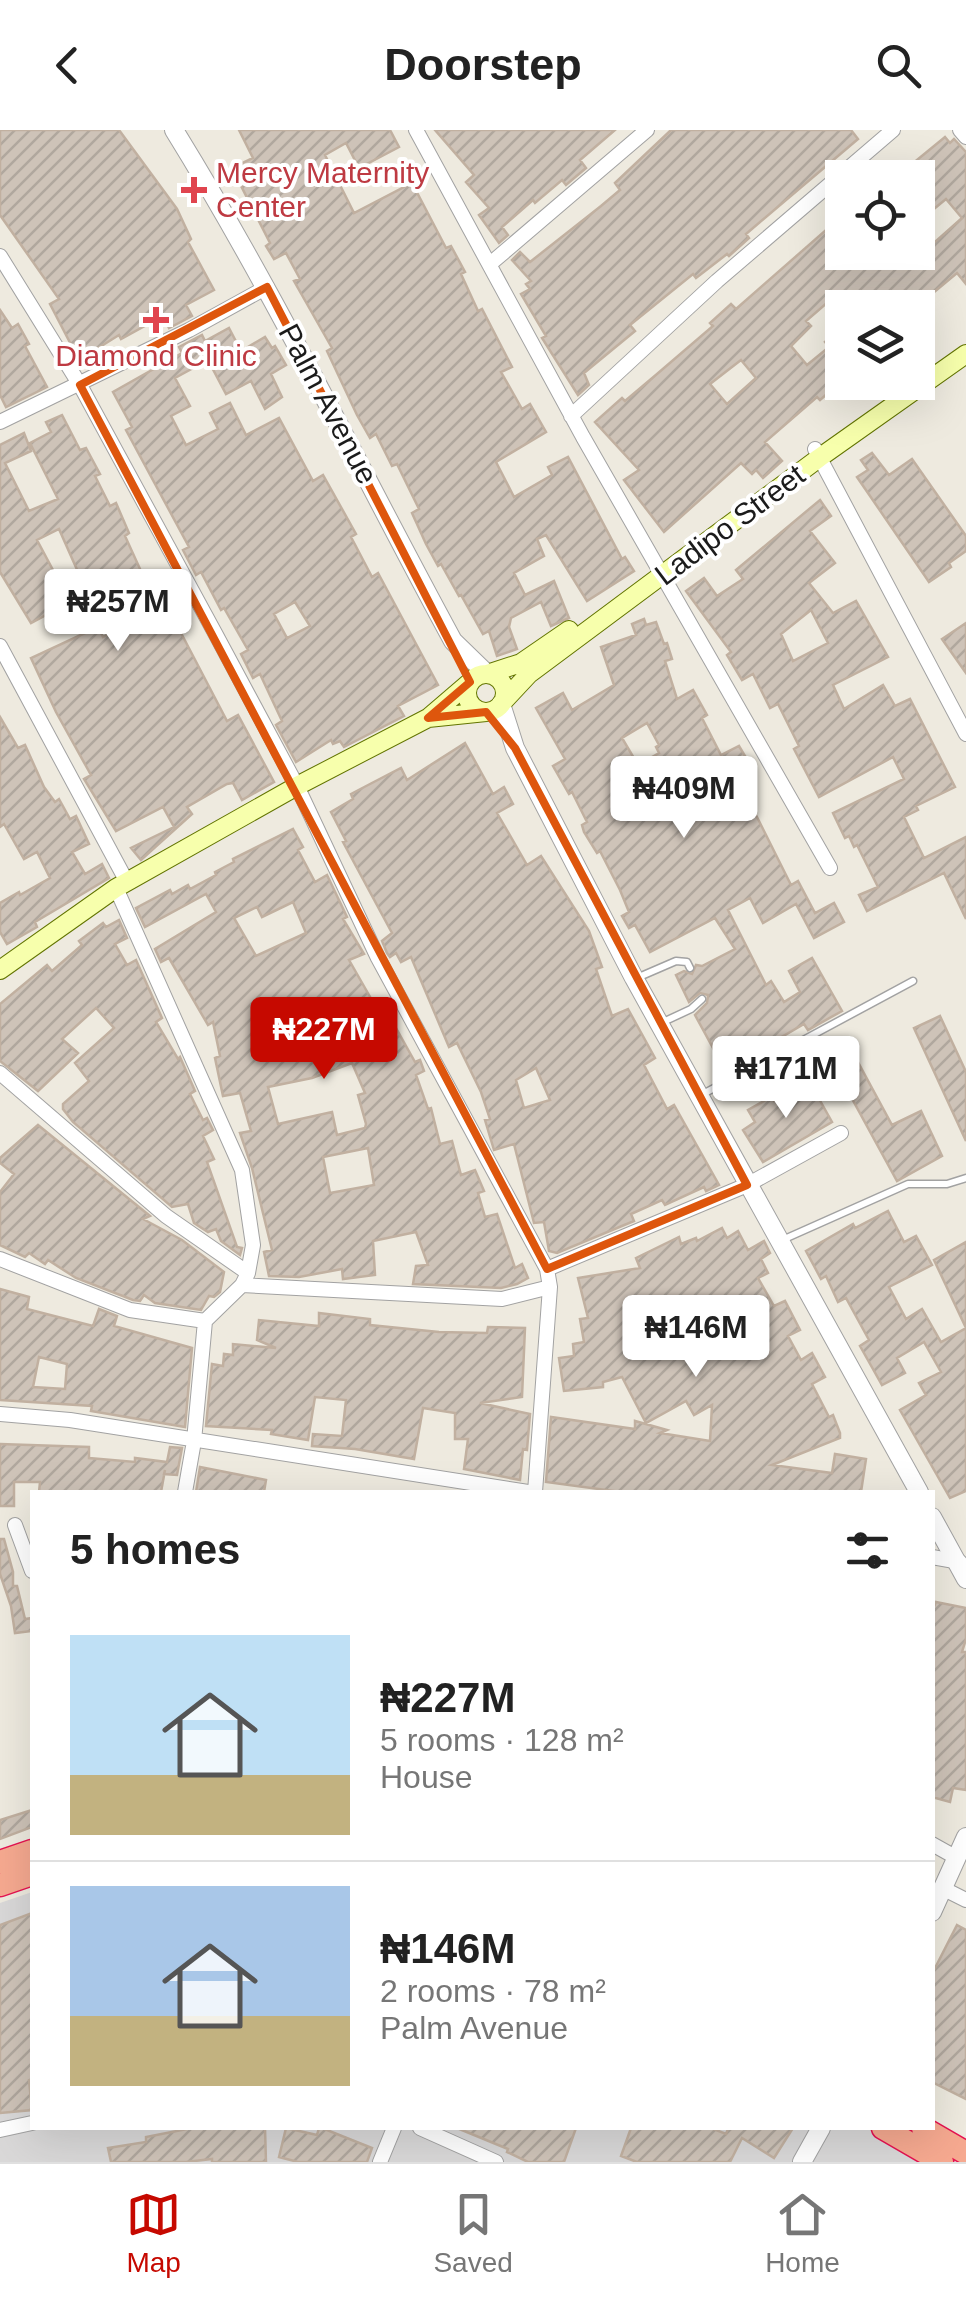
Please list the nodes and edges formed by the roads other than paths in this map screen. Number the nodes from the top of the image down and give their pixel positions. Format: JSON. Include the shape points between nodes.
{"nodes":[{"id":1,"x":174,"y":130,"type":"edge"},
{"id":2,"x":416,"y":130,"type":"edge"},
{"id":3,"x":647,"y":130,"type":"edge"},
{"id":4,"x":893,"y":130,"type":"edge"},
{"id":5,"x":960,"y":130,"type":"edge"},
{"id":6,"x":966,"y":137,"type":"edge"},
{"id":7,"x":0,"y":256,"type":"edge"},
{"id":8,"x":490,"y":264,"type":"junction"},
{"id":9,"x":267,"y":287,"type":"junction"},
{"id":10,"x":965,"y":347,"type":"edge"},
{"id":11,"x":935,"y":366,"type":"edge"},
{"id":12,"x":80,"y":385,"type":"junction"},
{"id":13,"x":885,"y":400,"type":"edge"},
{"id":14,"x":572,"y":416,"type":"junction"},
{"id":15,"x":0,"y":422,"type":"edge"},
{"id":16,"x":817,"y":453,"type":"junction"},
{"id":17,"x":660,"y":572,"type":"junction"},
{"id":18,"x":0,"y":646,"type":"edge"},
{"id":19,"x":478,"y":678,"type":"junction"},
{"id":20,"x":494,"y":708,"type":"junction"},
{"id":21,"x":428,"y":718,"type":"junction"},
{"id":22,"x":966,"y":734,"type":"edge"},
{"id":23,"x":296,"y":786,"type":"junction"},
{"id":24,"x":830,"y":868,"type":"dead end"},
{"id":25,"x":122,"y":885,"type":"junction"},
{"id":26,"x":690,"y":968,"type":"dead end"},
{"id":27,"x":0,"y":970,"type":"edge"},
{"id":28,"x":634,"y":978,"type":"junction"},
{"id":29,"x":913,"y":981,"type":"dead end"},
{"id":30,"x":702,"y":999,"type":"dead end"},
{"id":31,"x":660,"y":1024,"type":"junction"},
{"id":32,"x":0,"y":1073,"type":"edge"},
{"id":33,"x":700,"y":1096,"type":"junction"},
{"id":34,"x":841,"y":1133,"type":"dead end"},
{"id":35,"x":966,"y":1178,"type":"edge"},
{"id":36,"x":747,"y":1185,"type":"junction"},
{"id":37,"x":780,"y":1240,"type":"junction"},
{"id":38,"x":0,"y":1259,"type":"edge"},
{"id":39,"x":546,"y":1268,"type":"junction"},
{"id":40,"x":245,"y":1279,"type":"junction"},
{"id":41,"x":550,"y":1287,"type":"junction"},
{"id":42,"x":205,"y":1322,"type":"junction"},
{"id":43,"x":0,"y":1414,"type":"edge"},
{"id":44,"x":194,"y":1441,"type":"junction"},
{"id":45,"x":185,"y":1490,"type":"edge"},
{"id":46,"x":519,"y":1490,"type":"edge"},
{"id":47,"x":532,"y":1490,"type":"edge"},
{"id":48,"x":918,"y":1490,"type":"edge"},
{"id":49,"x":935,"y":1522,"type":"edge"},
{"id":50,"x":15,"y":1525,"type":"dead end"},
{"id":51,"x":935,"y":1558,"type":"edge"},
{"id":52,"x":962,"y":1562,"type":"edge"},
{"id":53,"x":30,"y":1566,"type":"edge"},
{"id":54,"x":966,"y":1579,"type":"edge"},
{"id":55,"x":966,"y":1837,"type":"edge"},
{"id":56,"x":935,"y":1846,"type":"edge"},
{"id":57,"x":30,"y":1852,"type":"edge"},
{"id":58,"x":957,"y":1858,"type":"junction"},
{"id":59,"x":0,"y":1862,"type":"edge"},
{"id":60,"x":30,"y":1875,"type":"edge"},
{"id":61,"x":0,"y":1885,"type":"edge"},
{"id":62,"x":944,"y":1889,"type":"junction"},
{"id":63,"x":966,"y":1900,"type":"edge"},
{"id":64,"x":935,"y":1906,"type":"edge"},
{"id":65,"x":30,"y":2123,"type":"edge"},
{"id":66,"x":0,"y":2130,"type":"edge"},
{"id":67,"x":393,"y":2130,"type":"edge"},
{"id":68,"x":424,"y":2130,"type":"edge"},
{"id":69,"x":820,"y":2130,"type":"edge"},
{"id":70,"x":887,"y":2130,"type":"edge"},
{"id":71,"x":927,"y":2130,"type":"edge"},
{"id":72,"x":966,"y":2152,"type":"edge"},
{"id":73,"x":380,"y":2162,"type":"edge"},
{"id":74,"x":496,"y":2162,"type":"edge"},
{"id":75,"x":802,"y":2162,"type":"edge"},
{"id":76,"x":942,"y":2162,"type":"edge"}],
"edges":[{"from":1,"to":9,"type":"street","name":"Palm Avenue"},
{"from":2,"to":8,"type":"street"},
{"from":3,"to":8,"type":"street"},
{"from":4,"to":14,"type":"street"},
{"from":5,"to":6,"type":"street"},
{"from":7,"to":12,"type":"street"},
{"from":8,"to":14,"type":"street"},
{"from":9,"to":12,"type":"street"},
{"from":9,"to":19,"type":"street","name":"Palm Avenue"},
{"from":10,"to":11,"type":"main road","name":"Ladipo Street"},
{"from":10,"to":16,"type":"main road","name":"Ladipo Street"},
{"from":12,"to":15,"type":"street"},
{"from":12,"to":23,"type":"street"},
{"from":13,"to":16,"type":"main road","name":"Ladipo Street"},
{"from":14,"to":17,"type":"street"},
{"from":16,"to":17,"type":"main road","name":"Ladipo Street"},
{"from":16,"to":22,"type":"street"},
{"from":17,"to":19,"type":"main road","name":"Ladipo Street","via":[[521,663]]},
{"from":17,"to":20,"type":"main road","name":"Ladipo Street"},
{"from":17,"to":24,"type":"street"},
{"from":18,"to":25,"type":"street"},
{"from":19,"to":20,"type":"main road","via":[[501,682],[504,693]]},
{"from":19,"to":20,"type":"main road","via":[[467,694],[471,704]]},
{"from":19,"to":21,"type":"main road","name":"Ladipo Street"},
{"from":20,"to":21,"type":"main road","name":"Ladipo Street"},
{"from":20,"to":28,"type":"street"},
{"from":21,"to":23,"type":"main road","name":"Ladipo Street"},
{"from":23,"to":25,"type":"main road","name":"Ladipo Street"},
{"from":23,"to":39,"type":"street","via":[[378,958]]},
{"from":25,"to":27,"type":"main road","name":"Ladipo Street"},
{"from":25,"to":40,"type":"street","via":[[242,1170],[253,1245]]},
{"from":26,"to":28,"type":"lane","via":[[676,960]]},
{"from":28,"to":31,"type":"street"},
{"from":29,"to":33,"type":"lane"},
{"from":30,"to":31,"type":"lane"},
{"from":31,"to":33,"type":"street"},
{"from":32,"to":40,"type":"street"},
{"from":33,"to":36,"type":"street"},
{"from":34,"to":36,"type":"street"},
{"from":35,"to":37,"type":"lane","via":[[908,1184]]},
{"from":36,"to":37,"type":"street"},
{"from":36,"to":39,"type":"street"},
{"from":37,"to":48,"type":"street"},
{"from":38,"to":42,"type":"street","via":[[130,1310]]},
{"from":39,"to":41,"type":"street"},
{"from":40,"to":41,"type":"street","via":[[502,1298]]},
{"from":40,"to":42,"type":"street"},
{"from":41,"to":47,"type":"street"},
{"from":42,"to":44,"type":"street"},
{"from":43,"to":44,"type":"street"},
{"from":44,"to":45,"type":"street"},
{"from":44,"to":46,"type":"street"},
{"from":49,"to":52,"type":"street"},
{"from":50,"to":53,"type":"street"},
{"from":51,"to":52,"type":"street"},
{"from":52,"to":54,"type":"street"},
{"from":55,"to":58,"type":"street"},
{"from":56,"to":58,"type":"street"},
{"from":57,"to":59,"type":"highway"},
{"from":58,"to":62,"type":"street"},
{"from":60,"to":61,"type":"highway"},
{"from":62,"to":63,"type":"street"},
{"from":62,"to":64,"type":"street"},
{"from":65,"to":66,"type":"street"},
{"from":67,"to":73,"type":"street"},
{"from":68,"to":74,"type":"street"},
{"from":69,"to":75,"type":"street"},
{"from":70,"to":76,"type":"highway"},
{"from":71,"to":72,"type":"highway"}]}
